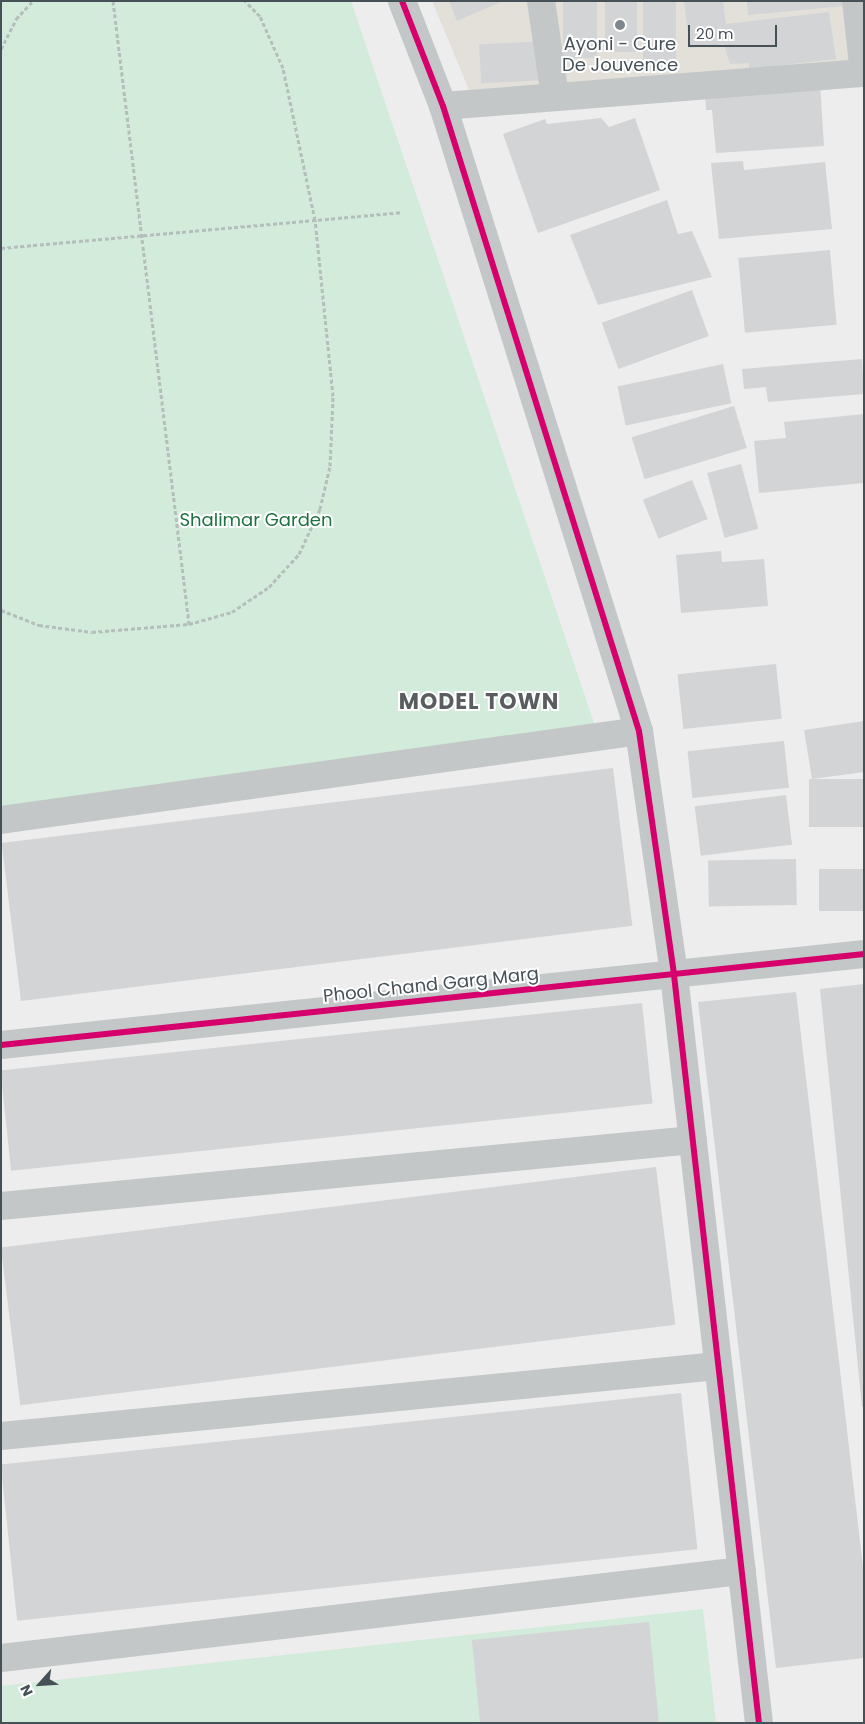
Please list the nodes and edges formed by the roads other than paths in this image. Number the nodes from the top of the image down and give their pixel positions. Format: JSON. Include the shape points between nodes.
{"nodes":[{"id":1,"x":402,"y":1,"type":"edge"},
{"id":2,"x":541,"y":1,"type":"edge"},
{"id":3,"x":856,"y":1,"type":"edge"},
{"id":4,"x":864,"y":73,"type":"edge"},
{"id":5,"x":555,"y":97,"type":"junction"},
{"id":6,"x":443,"y":106,"type":"junction"},
{"id":7,"x":639,"y":731,"type":"junction"},
{"id":8,"x":1,"y":820,"type":"edge"},
{"id":9,"x":864,"y":954,"type":"edge"},
{"id":10,"x":674,"y":975,"type":"junction"},
{"id":11,"x":1,"y":1045,"type":"edge"},
{"id":12,"x":693,"y":1140,"type":"junction"},
{"id":13,"x":1,"y":1206,"type":"edge"},
{"id":14,"x":718,"y":1366,"type":"junction"},
{"id":15,"x":1,"y":1436,"type":"edge"},
{"id":16,"x":742,"y":1571,"type":"junction"},
{"id":17,"x":1,"y":1658,"type":"edge"},
{"id":18,"x":759,"y":1723,"type":"edge"}],
"edges":[{"from":1,"to":6,"type":"street"},
{"from":2,"to":5,"type":"street"},
{"from":3,"to":4,"type":"street"},
{"from":4,"to":5,"type":"street"},
{"from":5,"to":6,"type":"street"},
{"from":6,"to":7,"type":"street"},
{"from":7,"to":8,"type":"street"},
{"from":7,"to":10,"type":"street"},
{"from":9,"to":10,"type":"street","name":"Phool Chand Garg Marg"},
{"from":10,"to":11,"type":"street","name":"Phool Chand Garg Marg"},
{"from":10,"to":12,"type":"street"},
{"from":12,"to":13,"type":"street"},
{"from":12,"to":14,"type":"street"},
{"from":14,"to":15,"type":"street"},
{"from":14,"to":16,"type":"street"},
{"from":16,"to":17,"type":"street"},
{"from":16,"to":18,"type":"street"}]}
